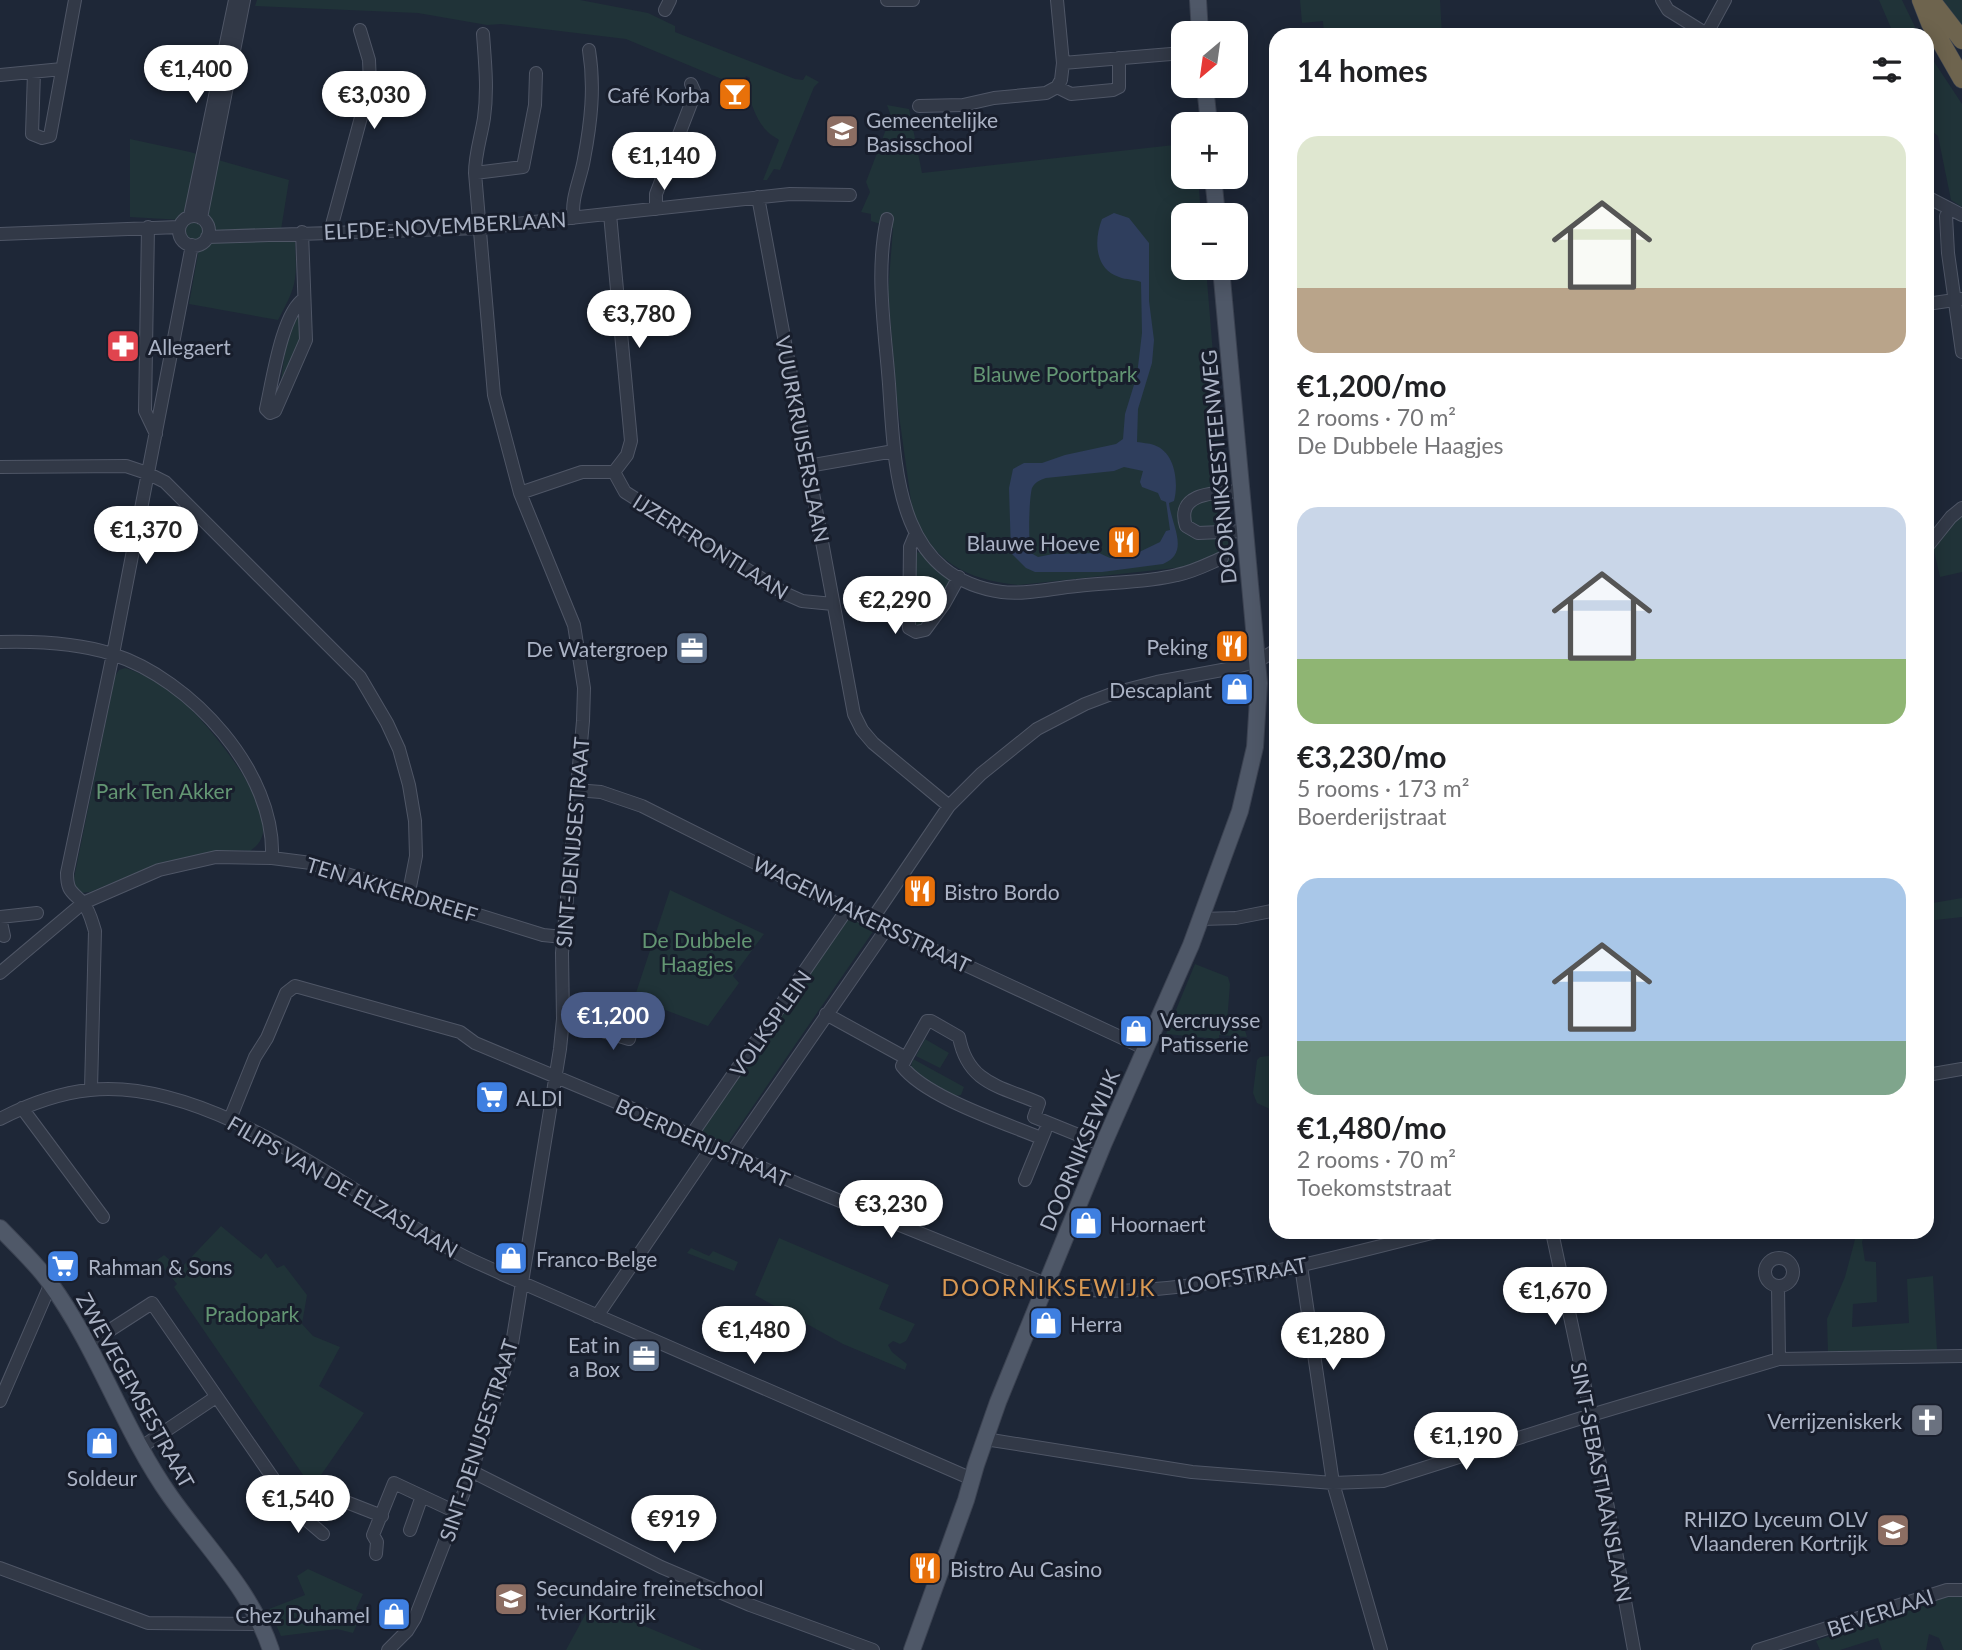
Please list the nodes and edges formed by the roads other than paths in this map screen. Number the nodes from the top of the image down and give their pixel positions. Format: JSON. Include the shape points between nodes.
{"nodes":[{"id":1,"x":75,"y":0,"type":"edge"},
{"id":2,"x":235,"y":0,"type":"edge"},
{"id":3,"x":244,"y":0,"type":"edge"},
{"id":4,"x":887,"y":0,"type":"edge"},
{"id":5,"x":913,"y":0,"type":"edge"},
{"id":6,"x":1057,"y":0,"type":"edge"},
{"id":7,"x":1198,"y":0,"type":"edge"},
{"id":8,"x":1662,"y":0,"type":"edge"},
{"id":9,"x":1725,"y":0,"type":"edge"},
{"id":10,"x":1921,"y":0,"type":"edge"},
{"id":11,"x":1931,"y":0,"type":"edge"},
{"id":12,"x":1199,"y":21,"type":"edge"},
{"id":13,"x":1696,"y":28,"type":"edge"},
{"id":14,"x":1709,"y":28,"type":"edge"},
{"id":15,"x":1933,"y":28,"type":"edge"},
{"id":16,"x":360,"y":30,"type":"dead end"},
{"id":17,"x":1934,"y":30,"type":"edge"},
{"id":18,"x":483,"y":34,"type":"dead end"},
{"id":19,"x":1962,"y":40,"type":"edge"},
{"id":20,"x":589,"y":50,"type":"dead end"},
{"id":21,"x":1171,"y":54,"type":"edge"},
{"id":22,"x":1119,"y":58,"type":"junction"},
{"id":23,"x":1063,"y":63,"type":"junction"},
{"id":24,"x":62,"y":69,"type":"junction"},
{"id":25,"x":34,"y":72,"type":"junction"},
{"id":26,"x":536,"y":73,"type":"dead end"},
{"id":27,"x":0,"y":75,"type":"edge"},
{"id":28,"x":1962,"y":79,"type":"edge"},
{"id":29,"x":691,"y":84,"type":"dead end"},
{"id":30,"x":1057,"y":87,"type":"junction"},
{"id":31,"x":919,"y":106,"type":"dead end"},
{"id":32,"x":475,"y":173,"type":"junction"},
{"id":33,"x":850,"y":195,"type":"dead end"},
{"id":34,"x":758,"y":197,"type":"junction"},
{"id":35,"x":1934,"y":201,"type":"edge"},
{"id":36,"x":656,"y":209,"type":"junction"},
{"id":37,"x":610,"y":214,"type":"junction"},
{"id":38,"x":1962,"y":215,"type":"edge"},
{"id":39,"x":1946,"y":216,"type":"dead end"},
{"id":40,"x":195,"y":217,"type":"junction"},
{"id":41,"x":574,"y":218,"type":"junction"},
{"id":42,"x":887,"y":219,"type":"dead end"},
{"id":43,"x":148,"y":227,"type":"junction"},
{"id":44,"x":179,"y":227,"type":"junction"},
{"id":45,"x":479,"y":228,"type":"junction"},
{"id":46,"x":302,"y":232,"type":"junction"},
{"id":47,"x":330,"y":232,"type":"junction"},
{"id":48,"x":0,"y":234,"type":"edge"},
{"id":49,"x":207,"y":237,"type":"junction"},
{"id":50,"x":192,"y":245,"type":"junction"},
{"id":51,"x":1222,"y":280,"type":"edge"},
{"id":52,"x":304,"y":299,"type":"junction"},
{"id":53,"x":1958,"y":299,"type":"edge"},
{"id":54,"x":1934,"y":303,"type":"edge"},
{"id":55,"x":1962,"y":352,"type":"edge"},
{"id":56,"x":156,"y":434,"type":"junction"},
{"id":57,"x":894,"y":451,"type":"junction"},
{"id":58,"x":808,"y":466,"type":"junction"},
{"id":59,"x":0,"y":467,"type":"edge"},
{"id":60,"x":147,"y":472,"type":"junction"},
{"id":61,"x":614,"y":472,"type":"junction"},
{"id":62,"x":1241,"y":491,"type":"junction"},
{"id":63,"x":520,"y":494,"type":"junction"},
{"id":64,"x":1962,"y":508,"type":"edge"},
{"id":65,"x":1245,"y":531,"type":"junction"},
{"id":66,"x":915,"y":535,"type":"junction"},
{"id":67,"x":1934,"y":538,"type":"edge"},
{"id":68,"x":1222,"y":558,"type":"dead end"},
{"id":69,"x":960,"y":578,"type":"junction"},
{"id":70,"x":833,"y":604,"type":"junction"},
{"id":71,"x":0,"y":642,"type":"edge"},
{"id":72,"x":113,"y":654,"type":"junction"},
{"id":73,"x":1269,"y":655,"type":"edge"},
{"id":74,"x":1258,"y":662,"type":"junction"},
{"id":75,"x":575,"y":790,"type":"junction"},
{"id":76,"x":950,"y":806,"type":"junction"},
{"id":77,"x":272,"y":858,"type":"junction"},
{"id":78,"x":409,"y":892,"type":"junction"},
{"id":79,"x":83,"y":903,"type":"junction"},
{"id":80,"x":848,"y":908,"type":"junction"},
{"id":81,"x":1269,"y":911,"type":"edge"},
{"id":82,"x":37,"y":913,"type":"dead end"},
{"id":83,"x":0,"y":918,"type":"edge"},
{"id":84,"x":1201,"y":919,"type":"junction"},
{"id":85,"x":872,"y":921,"type":"junction"},
{"id":86,"x":887,"y":928,"type":"junction"},
{"id":87,"x":4,"y":936,"type":"dead end"},
{"id":88,"x":563,"y":937,"type":"junction"},
{"id":89,"x":0,"y":973,"type":"edge"},
{"id":90,"x":826,"y":1014,"type":"junction"},
{"id":91,"x":563,"y":1019,"type":"junction"},
{"id":92,"x":633,"y":1022,"type":"dead end"},
{"id":93,"x":1146,"y":1049,"type":"junction"},
{"id":94,"x":905,"y":1058,"type":"junction"},
{"id":95,"x":1962,"y":1069,"type":"edge"},
{"id":96,"x":1934,"y":1074,"type":"edge"},
{"id":97,"x":556,"y":1077,"type":"junction"},
{"id":98,"x":91,"y":1089,"type":"junction"},
{"id":99,"x":22,"y":1108,"type":"junction"},
{"id":100,"x":0,"y":1119,"type":"edge"},
{"id":101,"x":230,"y":1119,"type":"junction"},
{"id":102,"x":1049,"y":1123,"type":"junction"},
{"id":103,"x":690,"y":1137,"type":"junction"},
{"id":104,"x":1041,"y":1138,"type":"junction"},
{"id":105,"x":1103,"y":1145,"type":"junction"},
{"id":106,"x":712,"y":1147,"type":"junction"},
{"id":107,"x":730,"y":1155,"type":"junction"},
{"id":108,"x":1025,"y":1180,"type":"dead end"},
{"id":109,"x":103,"y":1217,"type":"dead end"},
{"id":110,"x":0,"y":1228,"type":"edge"},
{"id":111,"x":1408,"y":1239,"type":"edge"},
{"id":112,"x":1553,"y":1239,"type":"edge"},
{"id":113,"x":1301,"y":1266,"type":"junction"},
{"id":114,"x":522,"y":1282,"type":"junction"},
{"id":115,"x":51,"y":1283,"type":"junction"},
{"id":116,"x":1046,"y":1284,"type":"junction"},
{"id":117,"x":1778,"y":1286,"type":"dead end"},
{"id":118,"x":597,"y":1316,"type":"junction"},
{"id":119,"x":87,"y":1345,"type":"junction"},
{"id":120,"x":1962,"y":1356,"type":"edge"},
{"id":121,"x":1779,"y":1359,"type":"junction"},
{"id":122,"x":216,"y":1397,"type":"junction"},
{"id":123,"x":0,"y":1401,"type":"edge"},
{"id":124,"x":1591,"y":1415,"type":"junction"},
{"id":125,"x":985,"y":1439,"type":"junction"},
{"id":126,"x":140,"y":1448,"type":"junction"},
{"id":127,"x":471,"y":1471,"type":"junction"},
{"id":128,"x":972,"y":1479,"type":"junction"},
{"id":129,"x":1333,"y":1483,"type":"junction"},
{"id":130,"x":422,"y":1496,"type":"junction"},
{"id":131,"x":337,"y":1498,"type":"dead end"},
{"id":132,"x":456,"y":1512,"type":"junction"},
{"id":133,"x":382,"y":1516,"type":"junction"},
{"id":134,"x":410,"y":1530,"type":"dead end"},
{"id":135,"x":323,"y":1534,"type":"dead end"},
{"id":136,"x":376,"y":1554,"type":"dead end"},
{"id":137,"x":0,"y":1568,"type":"edge"},
{"id":138,"x":1962,"y":1590,"type":"edge"},
{"id":139,"x":261,"y":1624,"type":"junction"},
{"id":140,"x":271,"y":1650,"type":"edge"},
{"id":141,"x":388,"y":1650,"type":"edge"},
{"id":142,"x":873,"y":1650,"type":"edge"},
{"id":143,"x":912,"y":1650,"type":"edge"},
{"id":144,"x":1381,"y":1650,"type":"edge"},
{"id":145,"x":1634,"y":1650,"type":"edge"},
{"id":146,"x":1758,"y":1650,"type":"edge"}],
"edges":[{"from":1,"to":24,"type":"street"},
{"from":2,"to":40,"type":"street"},
{"from":3,"to":40,"type":"street"},
{"from":4,"to":5,"type":"street"},
{"from":6,"to":23,"type":"street"},
{"from":7,"to":12,"type":"main road"},
{"from":8,"to":13,"type":"street","via":[[1668,10]]},
{"from":9,"to":14,"type":"street"},
{"from":10,"to":15,"type":"highway"},
{"from":11,"to":19,"type":"highway"},
{"from":16,"to":47,"type":"street","via":[[370,84]]},
{"from":17,"to":28,"type":"highway"},
{"from":18,"to":32,"type":"street","name":"SINT-DENIJSESTRAAT","via":[[487,82]]},
{"from":20,"to":41,"type":"street","via":[[592,107]]},
{"from":21,"to":22,"type":"street"},
{"from":22,"to":23,"type":"street"},
{"from":22,"to":30,"type":"street","via":[[1119,87],[1113,90],[1071,94]]},
{"from":23,"to":30,"type":"street"},
{"from":24,"to":25,"type":"street"},
{"from":24,"to":25,"type":"street","via":[[50,136],[42,138],[32,134]]},
{"from":25,"to":27,"type":"street"},
{"from":26,"to":32,"type":"street","via":[[523,167]]},
{"from":29,"to":36,"type":"street","via":[[695,93],[656,194]]},
{"from":30,"to":31,"type":"street","via":[[1046,93],[962,105]]},
{"from":32,"to":45,"type":"street","name":"SINT-DENIJSESTRAAT"},
{"from":33,"to":34,"type":"street","name":"ELFDE-NOVEMBERLAAN"},
{"from":34,"to":36,"type":"street","name":"ELFDE-NOVEMBERLAAN"},
{"from":34,"to":58,"type":"street","name":"VUURKRUISERSLAAN"},
{"from":35,"to":38,"type":"street"},
{"from":36,"to":37,"type":"street","name":"ELFDE-NOVEMBERLAAN"},
{"from":37,"to":41,"type":"street","name":"ELFDE-NOVEMBERLAAN"},
{"from":37,"to":61,"type":"street","via":[[631,441]]},
{"from":39,"to":53,"type":"street"},
{"from":40,"to":44,"type":"street","via":[[183,220]]},
{"from":40,"to":49,"type":"street","via":[[207,225]]},
{"from":41,"to":45,"type":"street","name":"ELFDE-NOVEMBERLAAN"},
{"from":42,"to":57,"type":"street","via":[[882,284]]},
{"from":43,"to":44,"type":"street"},
{"from":43,"to":48,"type":"street"},
{"from":43,"to":56,"type":"street","via":[[145,411]]},
{"from":44,"to":50,"type":"street","via":[[181,239]]},
{"from":45,"to":47,"type":"street","name":"ELFDE-NOVEMBERLAAN"},
{"from":45,"to":63,"type":"street","name":"SINT-DENIJSESTRAAT","via":[[494,396]]},
{"from":46,"to":47,"type":"street","name":"ELFDE-NOVEMBERLAAN"},
{"from":46,"to":49,"type":"street","name":"ELFDE-NOVEMBERLAAN"},
{"from":46,"to":52,"type":"street"},
{"from":49,"to":50,"type":"street"},
{"from":50,"to":56,"type":"street"},
{"from":51,"to":62,"type":"main road","name":"DOORNIKSESTEENWEG"},
{"from":52,"to":52,"type":"street","via":[[306,340],[275,411],[270,413],[266,409],[282,335],[297,303]]},
{"from":53,"to":54,"type":"street"},
{"from":53,"to":55,"type":"street"},
{"from":56,"to":60,"type":"street"},
{"from":57,"to":58,"type":"street"},
{"from":57,"to":66,"type":"street"},
{"from":58,"to":70,"type":"street","name":"VUURKRUISERSLAAN"},
{"from":59,"to":60,"type":"street","via":[[126,466]]},
{"from":60,"to":72,"type":"street"},
{"from":60,"to":78,"type":"street","via":[[165,482],[360,677],[399,749],[409,785],[416,856]]},
{"from":61,"to":63,"type":"street","via":[[582,472]]},
{"from":61,"to":70,"type":"street","name":"IJZERFRONTLAAN","via":[[625,492],[784,593],[802,601]]},
{"from":62,"to":65,"type":"main road","name":"DOORNIKSESTEENWEG"},
{"from":62,"to":65,"type":"street","via":[[1198,496],[1185,508],[1184,517],[1186,526],[1198,533]]},
{"from":63,"to":75,"type":"street","name":"SINT-DENIJSESTRAAT","via":[[574,625],[579,650],[584,688]]},
{"from":64,"to":67,"type":"street"},
{"from":65,"to":74,"type":"main road","name":"DOORNIKSESTEENWEG"},
{"from":66,"to":69,"type":"street","via":[[941,565]]},
{"from":66,"to":69,"type":"street","via":[[910,547],[909,628],[925,631]]},
{"from":68,"to":69,"type":"street","via":[[1178,575],[1039,590],[1004,592]]},
{"from":70,"to":76,"type":"street","name":"VUURKRUISERSLAAN","via":[[854,714],[862,730]]},
{"from":71,"to":72,"type":"street","via":[[75,646]]},
{"from":72,"to":77,"type":"street","via":[[190,699],[224,735],[241,757],[263,802]]},
{"from":72,"to":79,"type":"street","via":[[67,873],[70,892]]},
{"from":73,"to":74,"type":"street"},
{"from":74,"to":76,"type":"street","via":[[1157,682],[1085,704],[1009,750]]},
{"from":74,"to":84,"type":"main road","name":"DOORNIKSEWIJK","via":[[1256,737],[1248,785]]},
{"from":75,"to":80,"type":"street","name":"WAGENMAKERSSTRAAT","via":[[601,792],[642,806]]},
{"from":75,"to":88,"type":"street","name":"SINT-DENIJSESTRAAT"},
{"from":76,"to":85,"type":"street"},
{"from":77,"to":78,"type":"street","name":"TEN AKKERDREEF","via":[[311,863]]},
{"from":77,"to":79,"type":"street","name":"TEN AKKERDREEF","via":[[216,857],[159,870]]},
{"from":78,"to":88,"type":"street","name":"TEN AKKERDREEF","via":[[543,935]]},
{"from":79,"to":89,"type":"street","name":"TEN AKKERDREEF"},
{"from":79,"to":98,"type":"street","via":[[95,931]]},
{"from":80,"to":85,"type":"street","name":"WAGENMAKERSSTRAAT"},
{"from":80,"to":103,"type":"street","name":"VOLKSPLEIN"},
{"from":81,"to":84,"type":"street"},
{"from":82,"to":83,"type":"street"},
{"from":83,"to":87,"type":"street"},
{"from":84,"to":93,"type":"main road","name":"DOORNIKSEWIJK"},
{"from":85,"to":86,"type":"street","name":"WAGENMAKERSSTRAAT"},
{"from":86,"to":90,"type":"street","name":"VOLKSPLEIN"},
{"from":86,"to":93,"type":"street","name":"WAGENMAKERSSTRAAT"},
{"from":88,"to":91,"type":"street","name":"SINT-DENIJSESTRAAT"},
{"from":90,"to":94,"type":"street"},
{"from":90,"to":107,"type":"street","name":"VOLKSPLEIN"},
{"from":91,"to":92,"type":"street","via":[[629,1039]]},
{"from":91,"to":97,"type":"street","name":"SINT-DENIJSESTRAAT"},
{"from":93,"to":105,"type":"main road","name":"DOORNIKSEWIJK"},
{"from":94,"to":102,"type":"street","via":[[930,1021],[959,1037],[966,1062],[976,1075],[1039,1103],[1034,1117]]},
{"from":94,"to":104,"type":"street","via":[[902,1066],[910,1077]]},
{"from":95,"to":96,"type":"street"},
{"from":97,"to":101,"type":"street","name":"BOERDERIJSTRAAT","via":[[475,1043],[460,1032],[295,986],[286,993]]},
{"from":97,"to":103,"type":"street","name":"BOERDERIJSTRAAT"},
{"from":97,"to":114,"type":"street","name":"SINT-DENIJSESTRAAT"},
{"from":98,"to":99,"type":"street","name":"FILIPS VAN DE ELZASLAAN"},
{"from":98,"to":101,"type":"street","name":"FILIPS VAN DE ELZASLAAN","via":[[164,1097]]},
{"from":99,"to":100,"type":"street","name":"FILIPS VAN DE ELZASLAAN"},
{"from":99,"to":109,"type":"street"},
{"from":101,"to":114,"type":"street","name":"FILIPS VAN DE ELZASLAAN","via":[[455,1251]]},
{"from":102,"to":104,"type":"street"},
{"from":102,"to":105,"type":"street"},
{"from":103,"to":106,"type":"street","name":"BOERDERIJSTRAAT"},
{"from":104,"to":108,"type":"street"},
{"from":105,"to":116,"type":"main road","name":"DOORNIKSEWIJK"},
{"from":106,"to":107,"type":"street","name":"BOERDERIJSTRAAT"},
{"from":106,"to":118,"type":"street"},
{"from":107,"to":116,"type":"street","name":"BOERDERIJSTRAAT"},
{"from":110,"to":115,"type":"main road","name":"ZWEVEGEMSESTRAAT"},
{"from":111,"to":113,"type":"street","name":"LOOFSTRAAT"},
{"from":112,"to":124,"type":"street","name":"SINT-SEBASTIAANSLAAN"},
{"from":113,"to":116,"type":"street","name":"LOOFSTRAAT","via":[[1163,1288],[1093,1290]]},
{"from":113,"to":129,"type":"street"},
{"from":114,"to":118,"type":"street","name":"FILIPS VAN DE ELZASLAAN"},
{"from":114,"to":127,"type":"street","name":"SINT-DENIJSESTRAAT","via":[[511,1350]]},
{"from":115,"to":119,"type":"main road","name":"ZWEVEGEMSESTRAAT"},
{"from":115,"to":123,"type":"street"},
{"from":116,"to":125,"type":"main road","name":"DOORNIKSEWIJK"},
{"from":117,"to":121,"type":"street"},
{"from":118,"to":128,"type":"street","name":"FILIPS VAN DE ELZASLAAN"},
{"from":119,"to":122,"type":"street","via":[[152,1303]]},
{"from":119,"to":126,"type":"main road","name":"ZWEVEGEMSESTRAAT"},
{"from":120,"to":121,"type":"street"},
{"from":121,"to":124,"type":"street"},
{"from":122,"to":126,"type":"street"},
{"from":122,"to":135,"type":"street","via":[[295,1510]]},
{"from":124,"to":129,"type":"street","via":[[1383,1481]]},
{"from":124,"to":145,"type":"street","name":"SINT-SEBASTIAANSLAAN"},
{"from":125,"to":128,"type":"main road","name":"DOORNIKSEWIJK"},
{"from":125,"to":129,"type":"street","via":[[1192,1472]]},
{"from":126,"to":139,"type":"main road","name":"ZWEVEGEMSESTRAAT","via":[[170,1496],[248,1598]]},
{"from":127,"to":132,"type":"street","name":"SINT-DENIJSESTRAAT"},
{"from":127,"to":142,"type":"street","via":[[661,1567]]},
{"from":128,"to":143,"type":"main road","name":"DOORNIKSEWIJK"},
{"from":129,"to":144,"type":"street"},
{"from":130,"to":132,"type":"street"},
{"from":130,"to":133,"type":"street","via":[[394,1483]]},
{"from":130,"to":134,"type":"street"},
{"from":131,"to":133,"type":"street"},
{"from":132,"to":141,"type":"street","name":"SINT-DENIJSESTRAAT","via":[[415,1618]]},
{"from":133,"to":136,"type":"street","via":[[373,1535]]},
{"from":137,"to":139,"type":"street","via":[[148,1623]]},
{"from":138,"to":146,"type":"street","name":"BEVERLAAI","via":[[1947,1590]]},
{"from":139,"to":140,"type":"main road","name":"ZWEVEGEMSESTRAAT"}]}
